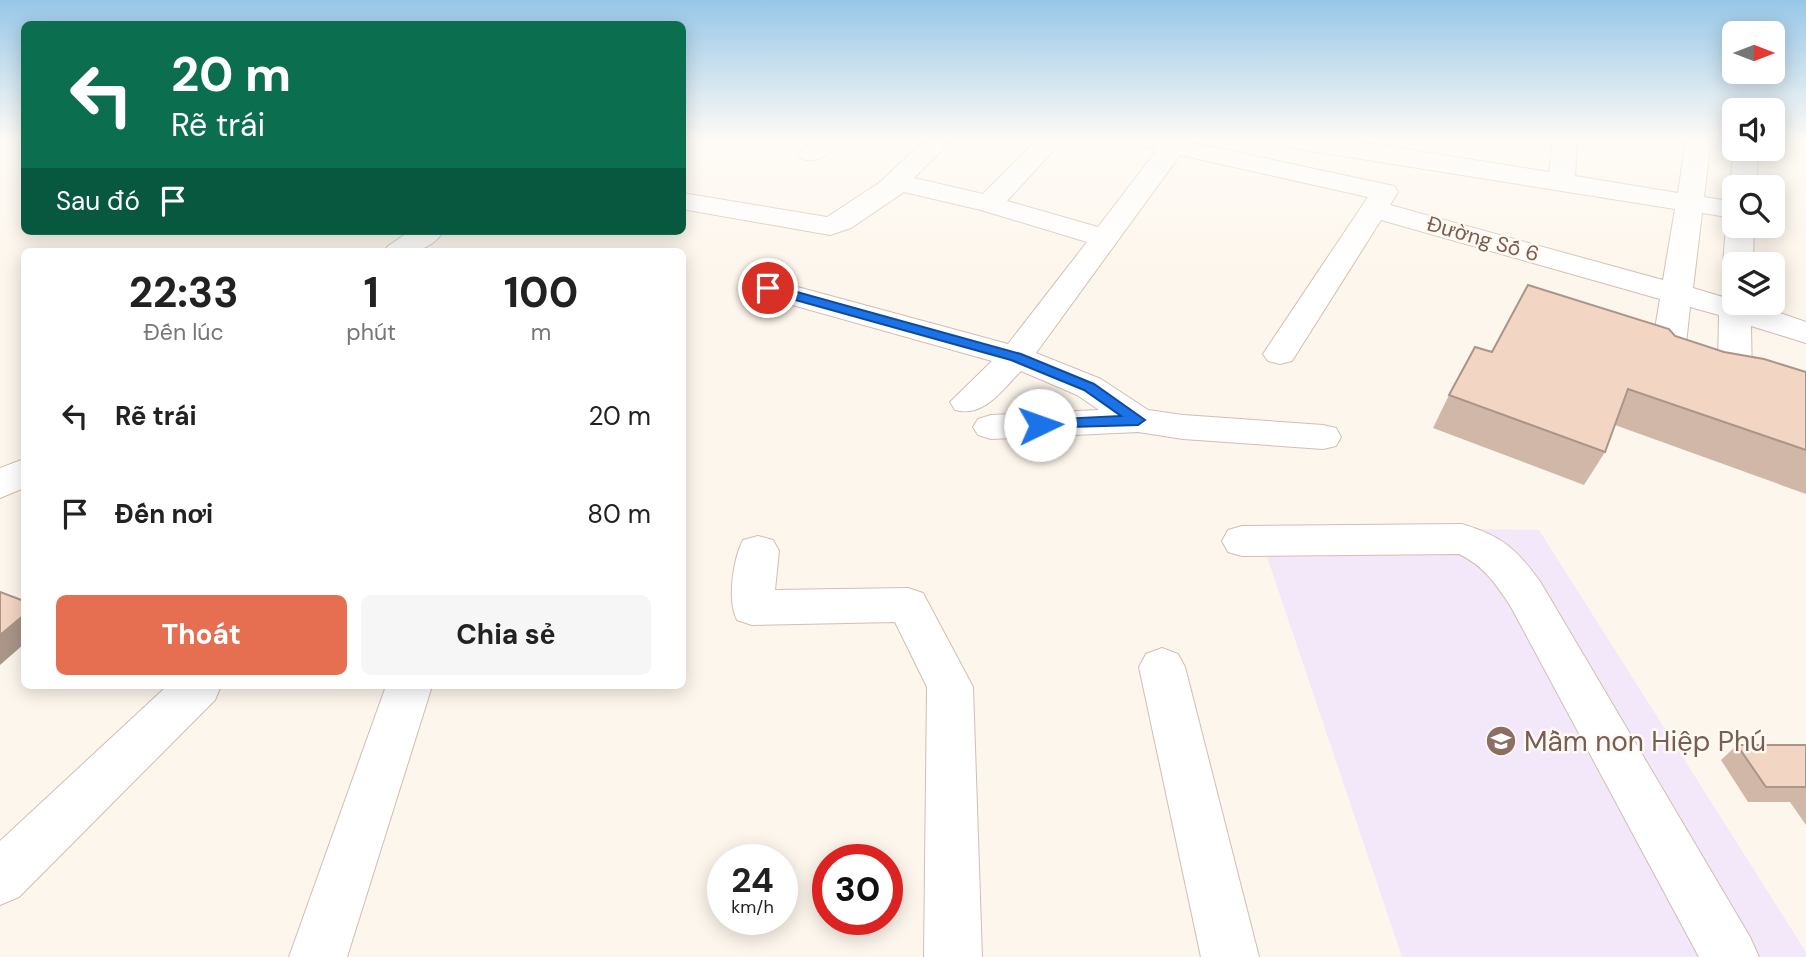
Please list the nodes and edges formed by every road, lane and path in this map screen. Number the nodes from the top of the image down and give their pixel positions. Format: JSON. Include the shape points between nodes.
{"nodes":[{"id":1,"x":899,"y":185,"type":"edge"},
{"id":2,"x":906,"y":185,"type":"edge"},
{"id":3,"x":1008,"y":185,"type":"edge"},
{"id":4,"x":1144,"y":185,"type":"edge"},
{"id":5,"x":1322,"y":185,"type":"edge"},
{"id":6,"x":1389,"y":185,"type":"edge"},
{"id":7,"x":1581,"y":185,"type":"edge"},
{"id":8,"x":1692,"y":185,"type":"edge"},
{"id":9,"x":891,"y":186,"type":"joint"},
{"id":10,"x":1379,"y":201,"type":"junction"},
{"id":11,"x":686,"y":202,"type":"edge"},
{"id":12,"x":989,"y":204,"type":"junction"},
{"id":13,"x":1689,"y":204,"type":"junction"},
{"id":14,"x":1722,"y":209,"type":"edge"},
{"id":15,"x":424,"y":235,"type":"edge"},
{"id":16,"x":1105,"y":238,"type":"junction"},
{"id":17,"x":404,"y":248,"type":"edge"},
{"id":18,"x":768,"y":288,"type":"dead end"},
{"id":19,"x":1679,"y":294,"type":"junction"},
{"id":20,"x":1722,"y":303,"type":"edge"},
{"id":21,"x":1735,"y":315,"type":"edge"},
{"id":22,"x":1759,"y":315,"type":"edge"},
{"id":23,"x":1806,"y":333,"type":"edge"},
{"id":24,"x":1280,"y":354,"type":"dead end"},
{"id":25,"x":1016,"y":357,"type":"junction"},
{"id":26,"x":1138,"y":420,"type":"junction"},
{"id":27,"x":1323,"y":437,"type":"dead end"},
{"id":28,"x":21,"y":474,"type":"edge"},
{"id":29,"x":0,"y":484,"type":"edge"},
{"id":30,"x":1242,"y":541,"type":"dead end"},
{"id":31,"x":758,"y":551,"type":"dead end"},
{"id":32,"x":1162,"y":667,"type":"dead end"},
{"id":33,"x":195,"y":689,"type":"edge"},
{"id":34,"x":408,"y":689,"type":"edge"},
{"id":35,"x":0,"y":878,"type":"edge"},
{"id":36,"x":318,"y":957,"type":"edge"},
{"id":37,"x":953,"y":957,"type":"edge"},
{"id":38,"x":1230,"y":957,"type":"edge"},
{"id":39,"x":1730,"y":957,"type":"edge"}],
"edges":[{"from":1,"to":9,"type":"street"},
{"from":2,"to":12,"type":"street"},
{"from":3,"to":12,"type":"street"},
{"from":4,"to":16,"type":"street"},
{"from":5,"to":10,"type":"street","name":"Đường Số 6"},
{"from":6,"to":10,"type":"street"},
{"from":7,"to":13,"type":"street"},
{"from":8,"to":13,"type":"street"},
{"from":9,"to":11,"type":"street","via":[[848,220],[830,226]]},
{"from":10,"to":19,"type":"street","name":"Đường Số 6"},
{"from":10,"to":24,"type":"street"},
{"from":12,"to":16,"type":"street"},
{"from":13,"to":14,"type":"street"},
{"from":13,"to":19,"type":"street"},
{"from":15,"to":17,"type":"street"},
{"from":16,"to":25,"type":"street"},
{"from":18,"to":25,"type":"street"},
{"from":19,"to":20,"type":"street","name":"Đường Số 6"},
{"from":19,"to":21,"type":"street","via":[[1667,359],[1735,380]]},
{"from":22,"to":23,"type":"street","name":"Đường Số 6"},
{"from":25,"to":26,"type":"street","via":[[1089,387]]},
{"from":25,"to":26,"type":"street","via":[[980,415]]},
{"from":26,"to":27,"type":"street","via":[[1183,428]]},
{"from":28,"to":29,"type":"street"},
{"from":30,"to":39,"type":"street","via":[[1462,539],[1488,548],[1526,595]]},
{"from":31,"to":37,"type":"street","via":[[752,608],[908,605],[950,687]]},
{"from":32,"to":38,"type":"street"},
{"from":33,"to":35,"type":"street"},
{"from":34,"to":36,"type":"street"}]}
